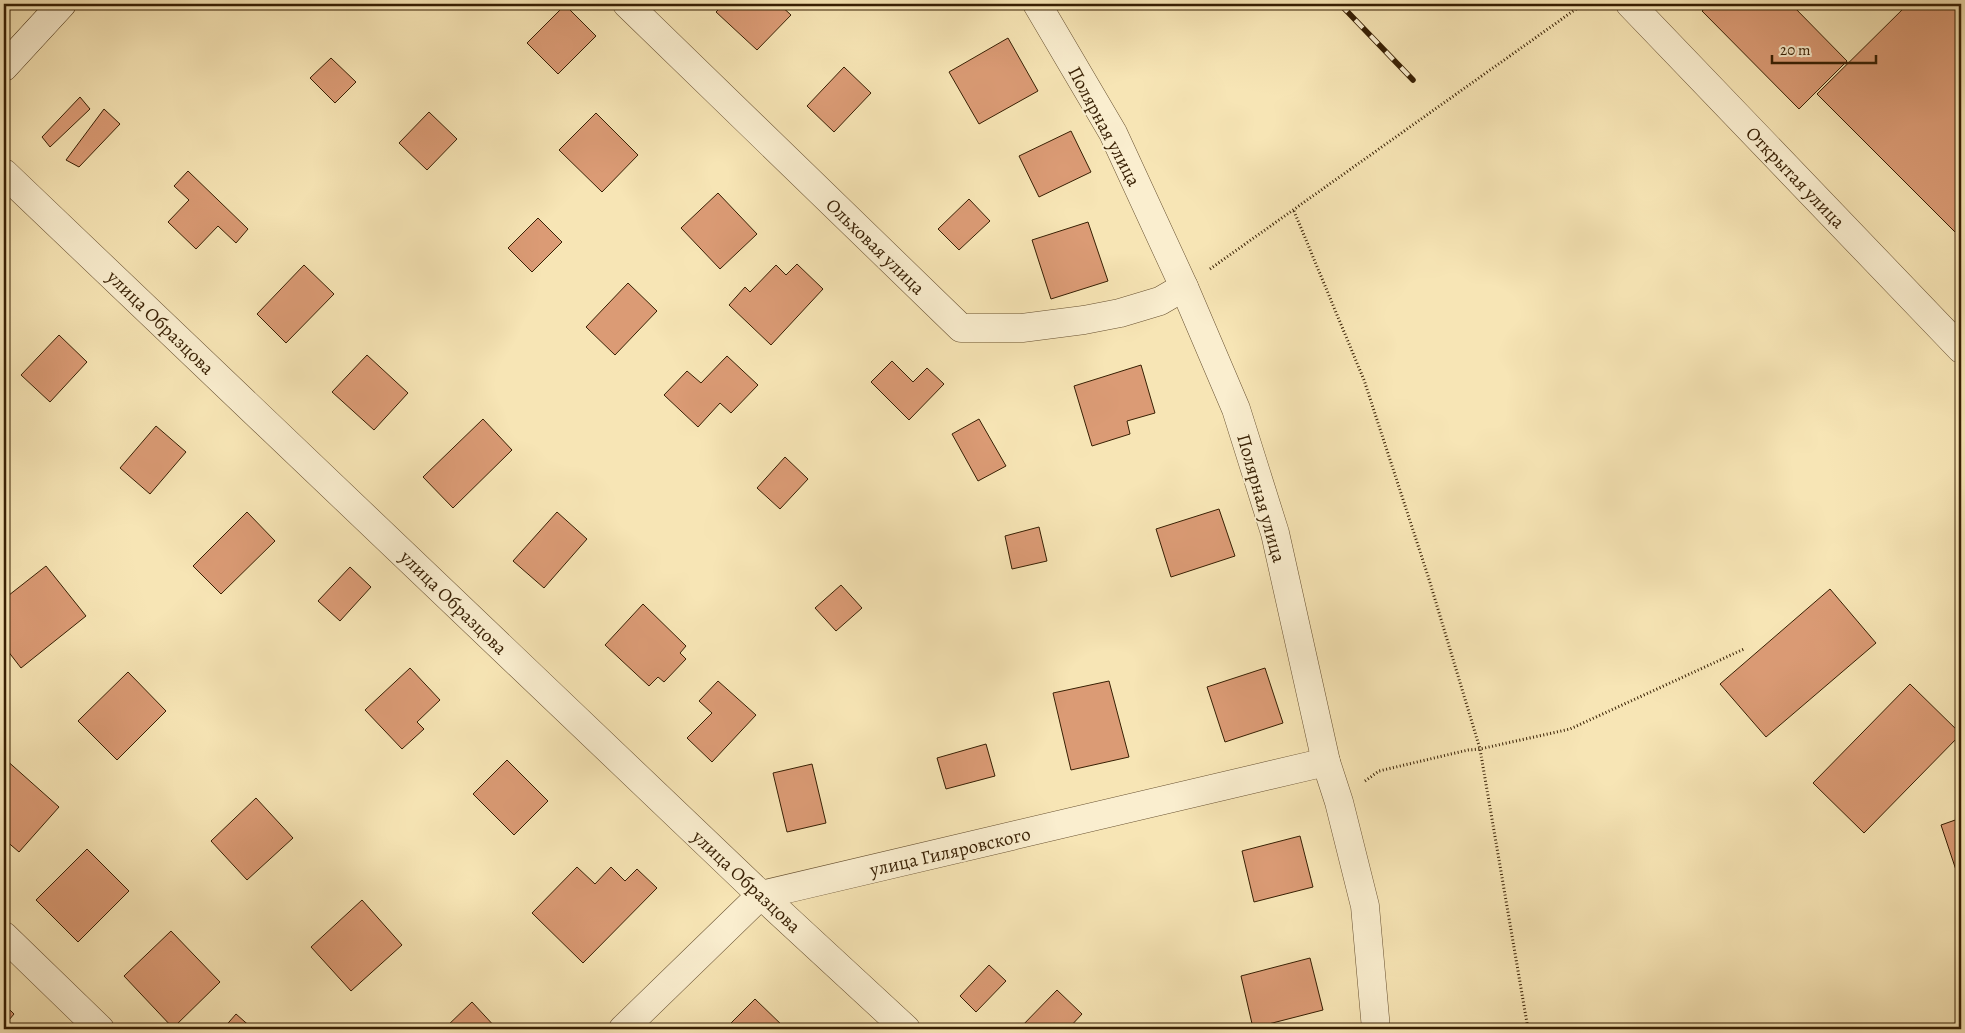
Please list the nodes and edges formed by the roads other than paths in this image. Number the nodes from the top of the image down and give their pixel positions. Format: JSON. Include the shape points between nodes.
{"nodes":[{"id":1,"x":62,"y":4,"type":"edge"},
{"id":2,"x":627,"y":4,"type":"edge"},
{"id":3,"x":1038,"y":4,"type":"edge"},
{"id":4,"x":1630,"y":4,"type":"edge"},
{"id":5,"x":4,"y":67,"type":"edge"},
{"id":6,"x":4,"y":173,"type":"edge"},
{"id":7,"x":1184,"y":287,"type":"junction"},
{"id":8,"x":1961,"y":350,"type":"edge"},
{"id":9,"x":1326,"y":762,"type":"junction"},
{"id":10,"x":760,"y":895,"type":"junction"},
{"id":11,"x":4,"y":936,"type":"edge"},
{"id":12,"x":100,"y":1029,"type":"edge"},
{"id":13,"x":623,"y":1029,"type":"edge"},
{"id":14,"x":906,"y":1029,"type":"edge"},
{"id":15,"x":1376,"y":1029,"type":"edge"}],
"edges":[{"from":1,"to":5,"type":"street"},
{"from":2,"to":7,"type":"street","name":"Ольховая улица","via":[[961,328],[1022,328],[1084,320],[1160,300]]},
{"from":3,"to":7,"type":"street","name":"Полярная улица","via":[[1113,133]]},
{"from":4,"to":8,"type":"street","name":"Открытая улица"},
{"from":6,"to":10,"type":"street","name":"улица Образцова"},
{"from":7,"to":9,"type":"street","name":"Полярная улица","via":[[1236,409],[1275,533]]},
{"from":9,"to":10,"type":"street","name":"улица Гиляровского"},
{"from":9,"to":15,"type":"street","name":"Полярная улица","via":[[1365,906]]},
{"from":10,"to":13,"type":"street"},
{"from":10,"to":14,"type":"street","name":"улица Образцова"},
{"from":11,"to":12,"type":"street"}]}
